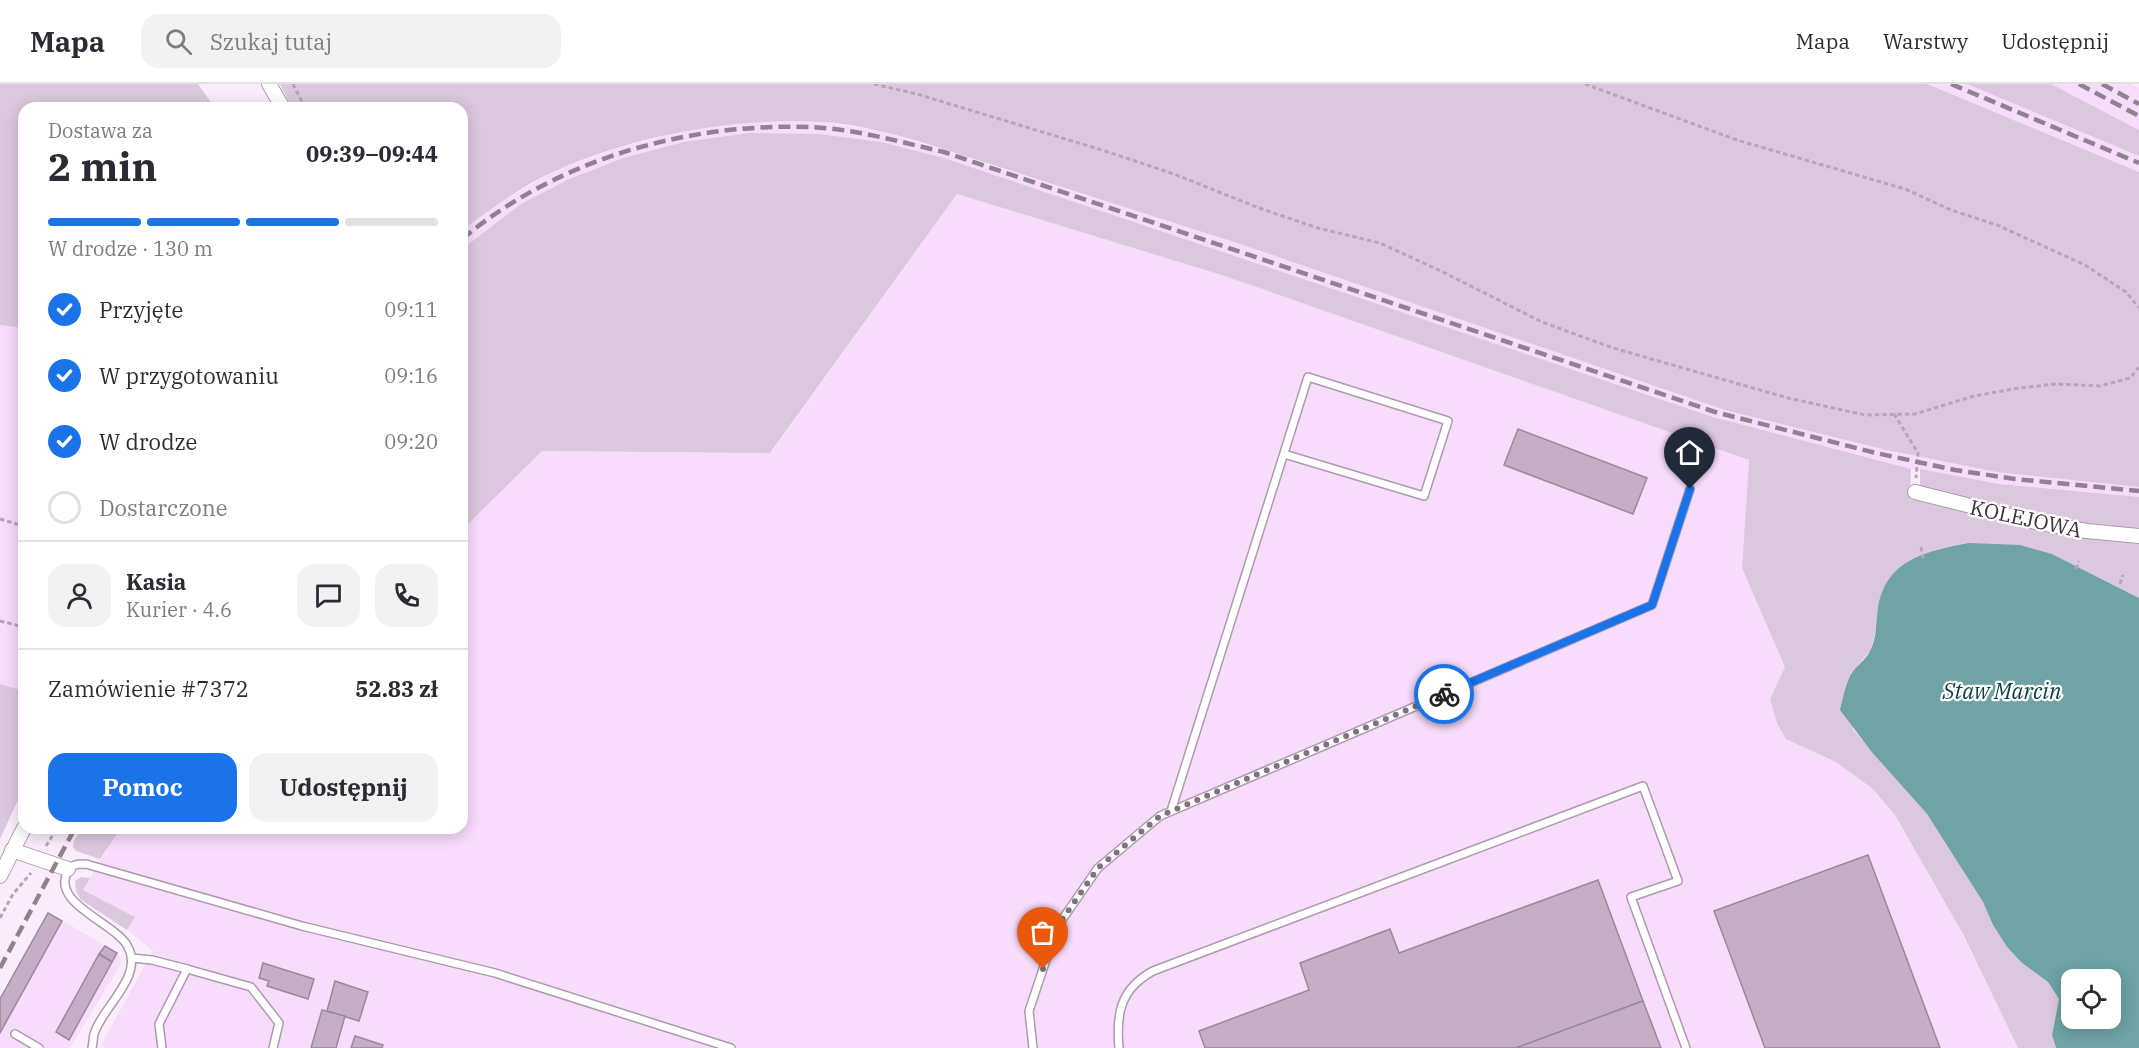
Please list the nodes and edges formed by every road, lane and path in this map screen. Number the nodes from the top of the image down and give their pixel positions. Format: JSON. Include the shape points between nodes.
{"nodes":[{"id":1,"x":268,"y":84,"type":"edge"},
{"id":2,"x":293,"y":84,"type":"edge"},
{"id":3,"x":874,"y":84,"type":"edge"},
{"id":4,"x":1585,"y":84,"type":"edge"},
{"id":5,"x":279,"y":102,"type":"edge"},
{"id":6,"x":302,"y":102,"type":"edge"},
{"id":7,"x":2139,"y":308,"type":"edge"},
{"id":8,"x":2139,"y":367,"type":"edge"},
{"id":9,"x":1894,"y":414,"type":"junction"},
{"id":10,"x":1284,"y":454,"type":"junction"},
{"id":11,"x":1690,"y":489,"type":"dead end"},
{"id":12,"x":1915,"y":492,"type":"joint"},
{"id":13,"x":0,"y":519,"type":"edge"},
{"id":14,"x":18,"y":524,"type":"edge"},
{"id":15,"x":2139,"y":536,"type":"edge"},
{"id":16,"x":1921,"y":547,"type":"dead end"},
{"id":17,"x":1923,"y":558,"type":"dead end"},
{"id":18,"x":2079,"y":561,"type":"dead end"},
{"id":19,"x":2076,"y":569,"type":"dead end"},
{"id":20,"x":2123,"y":575,"type":"dead end"},
{"id":21,"x":2120,"y":584,"type":"dead end"},
{"id":22,"x":0,"y":621,"type":"edge"},
{"id":23,"x":18,"y":626,"type":"edge"},
{"id":24,"x":1172,"y":811,"type":"junction"},
{"id":25,"x":21,"y":834,"type":"edge"},
{"id":26,"x":12,"y":850,"type":"junction"},
{"id":27,"x":68,"y":869,"type":"junction"},
{"id":28,"x":0,"y":876,"type":"edge"},
{"id":29,"x":132,"y":958,"type":"junction"},
{"id":30,"x":187,"y":969,"type":"junction"},
{"id":31,"x":15,"y":1034,"type":"dead end"},
{"id":32,"x":39,"y":1048,"type":"edge"},
{"id":33,"x":93,"y":1048,"type":"edge"},
{"id":34,"x":162,"y":1048,"type":"edge"},
{"id":35,"x":273,"y":1048,"type":"edge"},
{"id":36,"x":732,"y":1048,"type":"edge"},
{"id":37,"x":1033,"y":1048,"type":"edge"},
{"id":38,"x":1119,"y":1048,"type":"edge"},
{"id":39,"x":1686,"y":1048,"type":"edge"}],
"edges":[{"from":1,"to":5,"type":"street"},
{"from":2,"to":6,"type":"path"},
{"from":3,"to":9,"type":"path","via":[[1105,151],[1269,212],[1380,243],[1542,322],[1613,348],[1788,399],[1865,415]]},
{"from":4,"to":7,"type":"path","via":[[1737,141],[1905,189],[1997,225],[2085,265],[2126,292]]},
{"from":8,"to":9,"type":"path","via":[[2130,378],[2100,386],[2056,384],[2019,388],[1974,396],[1915,414]]},
{"from":9,"to":12,"type":"path","via":[[1918,453]]},
{"from":10,"to":10,"type":"lane","via":[[1424,496],[1448,421],[1308,377]]},
{"from":10,"to":24,"type":"lane"},
{"from":11,"to":24,"type":"lane","via":[[1652,605]]},
{"from":12,"to":15,"type":"street","name":"KOLEJOWA","via":[[2046,524]]},
{"from":13,"to":14,"type":"path"},
{"from":16,"to":17,"type":"path"},
{"from":18,"to":19,"type":"path"},
{"from":20,"to":21,"type":"path"},
{"from":22,"to":23,"type":"path"},
{"from":24,"to":37,"type":"lane","via":[[1160,816],[1098,868],[1057,927],[1029,1011]]},
{"from":25,"to":26,"type":"street"},
{"from":26,"to":27,"type":"street"},
{"from":26,"to":28,"type":"street"},
{"from":27,"to":29,"type":"lane","via":[[64,886],[69,894],[79,907],[119,934]]},
{"from":27,"to":36,"type":"lane","via":[[86,864],[302,926],[495,973]]},
{"from":29,"to":30,"type":"lane"},
{"from":29,"to":33,"type":"lane","via":[[130,973],[94,1033]]},
{"from":30,"to":34,"type":"lane","via":[[159,1024]]},
{"from":30,"to":35,"type":"lane","via":[[251,987],[279,1023]]},
{"from":31,"to":32,"type":"lane"},
{"from":38,"to":39,"type":"lane","via":[[1119,1011],[1138,979],[1153,971],[1643,786],[1678,881],[1631,897]]}]}
